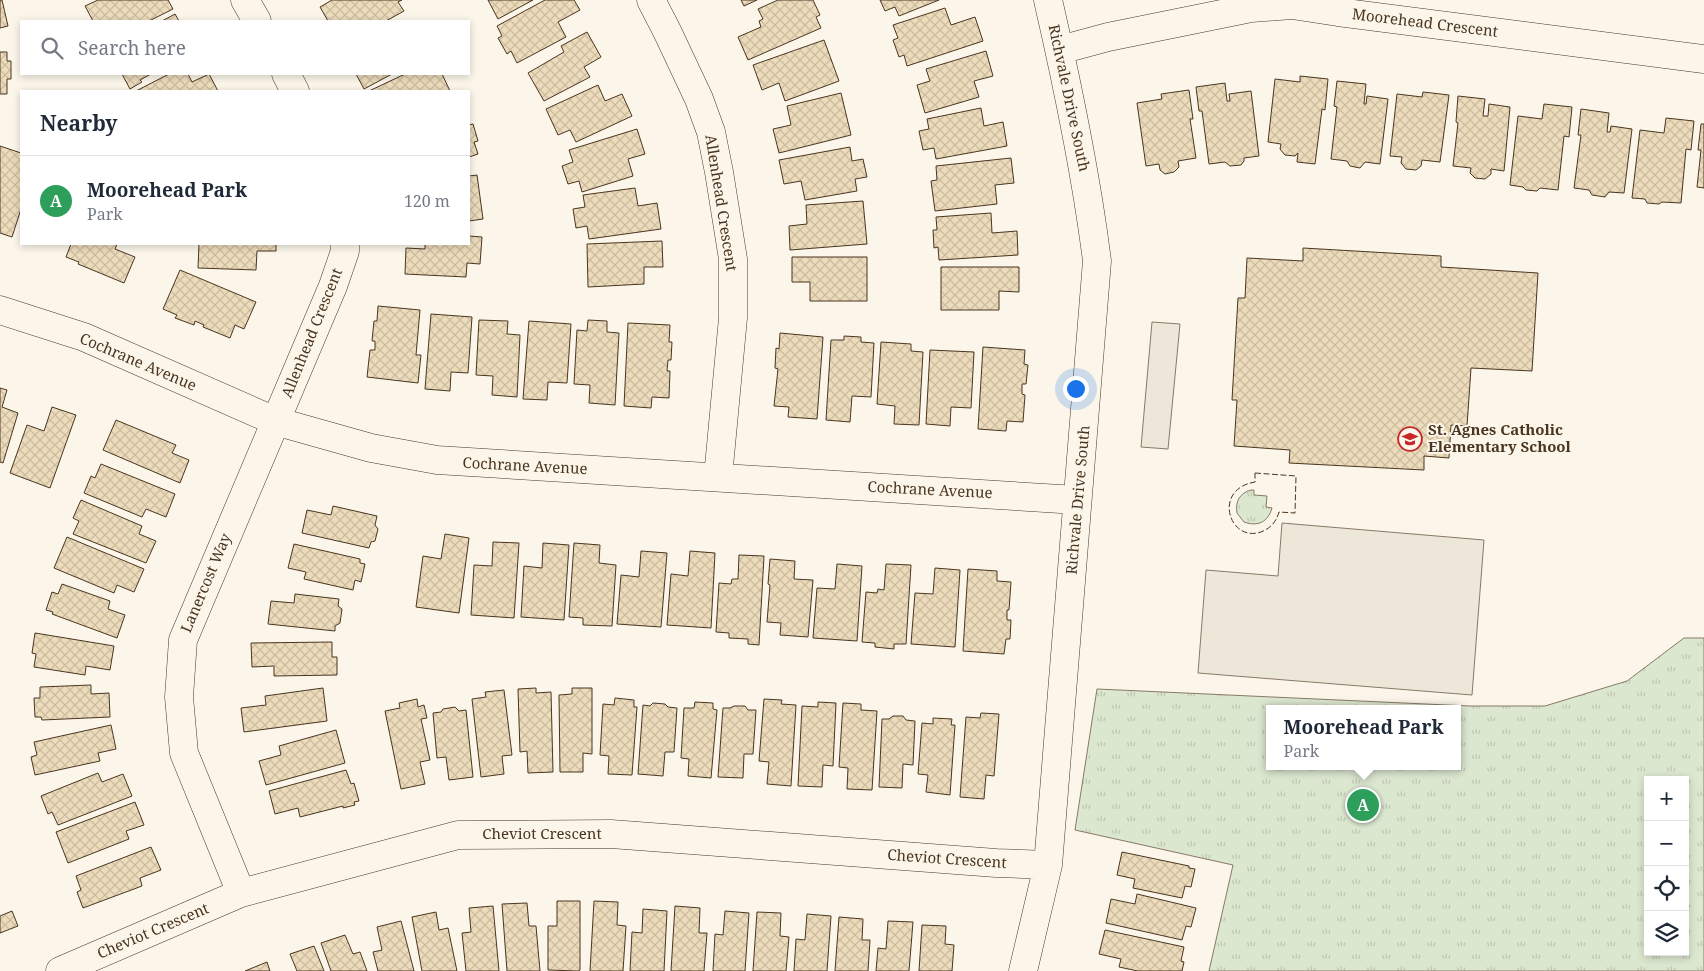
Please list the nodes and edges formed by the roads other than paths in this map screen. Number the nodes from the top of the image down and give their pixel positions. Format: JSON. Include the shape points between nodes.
{"nodes":[{"id":1,"x":245,"y":0,"type":"edge"},
{"id":2,"x":651,"y":0,"type":"edge"},
{"id":3,"x":1048,"y":0,"type":"edge"},
{"id":4,"x":256,"y":20,"type":"edge"},
{"id":5,"x":1060,"y":50,"type":"junction"},
{"id":6,"x":1704,"y":59,"type":"edge"},
{"id":7,"x":287,"y":75,"type":"edge"},
{"id":8,"x":294,"y":90,"type":"edge"},
{"id":9,"x":345,"y":245,"type":"edge"},
{"id":10,"x":0,"y":310,"type":"edge"},
{"id":11,"x":275,"y":422,"type":"junction"},
{"id":12,"x":718,"y":477,"type":"junction"},
{"id":13,"x":1077,"y":500,"type":"junction"},
{"id":14,"x":1048,"y":865,"type":"junction"},
{"id":15,"x":241,"y":893,"type":"junction"},
{"id":16,"x":60,"y":971,"type":"edge"},
{"id":17,"x":1023,"y":971,"type":"edge"}],
"edges":[{"from":1,"to":4,"type":"street"},
{"from":2,"to":12,"type":"street","name":"Allenhead Crescent","via":[[711,132],[733,259],[733,318]]},
{"from":3,"to":5,"type":"street","name":"Richvale Drive South"},
{"from":5,"to":6,"type":"street","name":"Moorehead Crescent","via":[[1251,8],[1292,5]]},
{"from":5,"to":13,"type":"street","name":"Richvale Drive South","via":[[1090,199],[1097,261]]},
{"from":7,"to":8,"type":"street"},
{"from":9,"to":11,"type":"street","name":"Allenhead Crescent","via":[[333,286]]},
{"from":10,"to":11,"type":"street","name":"Cochrane Avenue","via":[[84,338]]},
{"from":11,"to":12,"type":"street","name":"Cochrane Avenue","via":[[371,448],[437,460]]},
{"from":11,"to":15,"type":"street","name":"Lanercost Way","via":[[183,640],[179,697],[184,754]]},
{"from":12,"to":13,"type":"street","name":"Cochrane Avenue"},
{"from":13,"to":14,"type":"street","name":"Richvale Drive South"},
{"from":14,"to":15,"type":"street","name":"Cheviot Crescent","via":[[611,834],[458,835]]},
{"from":14,"to":17,"type":"street","name":"Richvale Drive South"},
{"from":15,"to":16,"type":"street","name":"Cheviot Crescent"}]}
